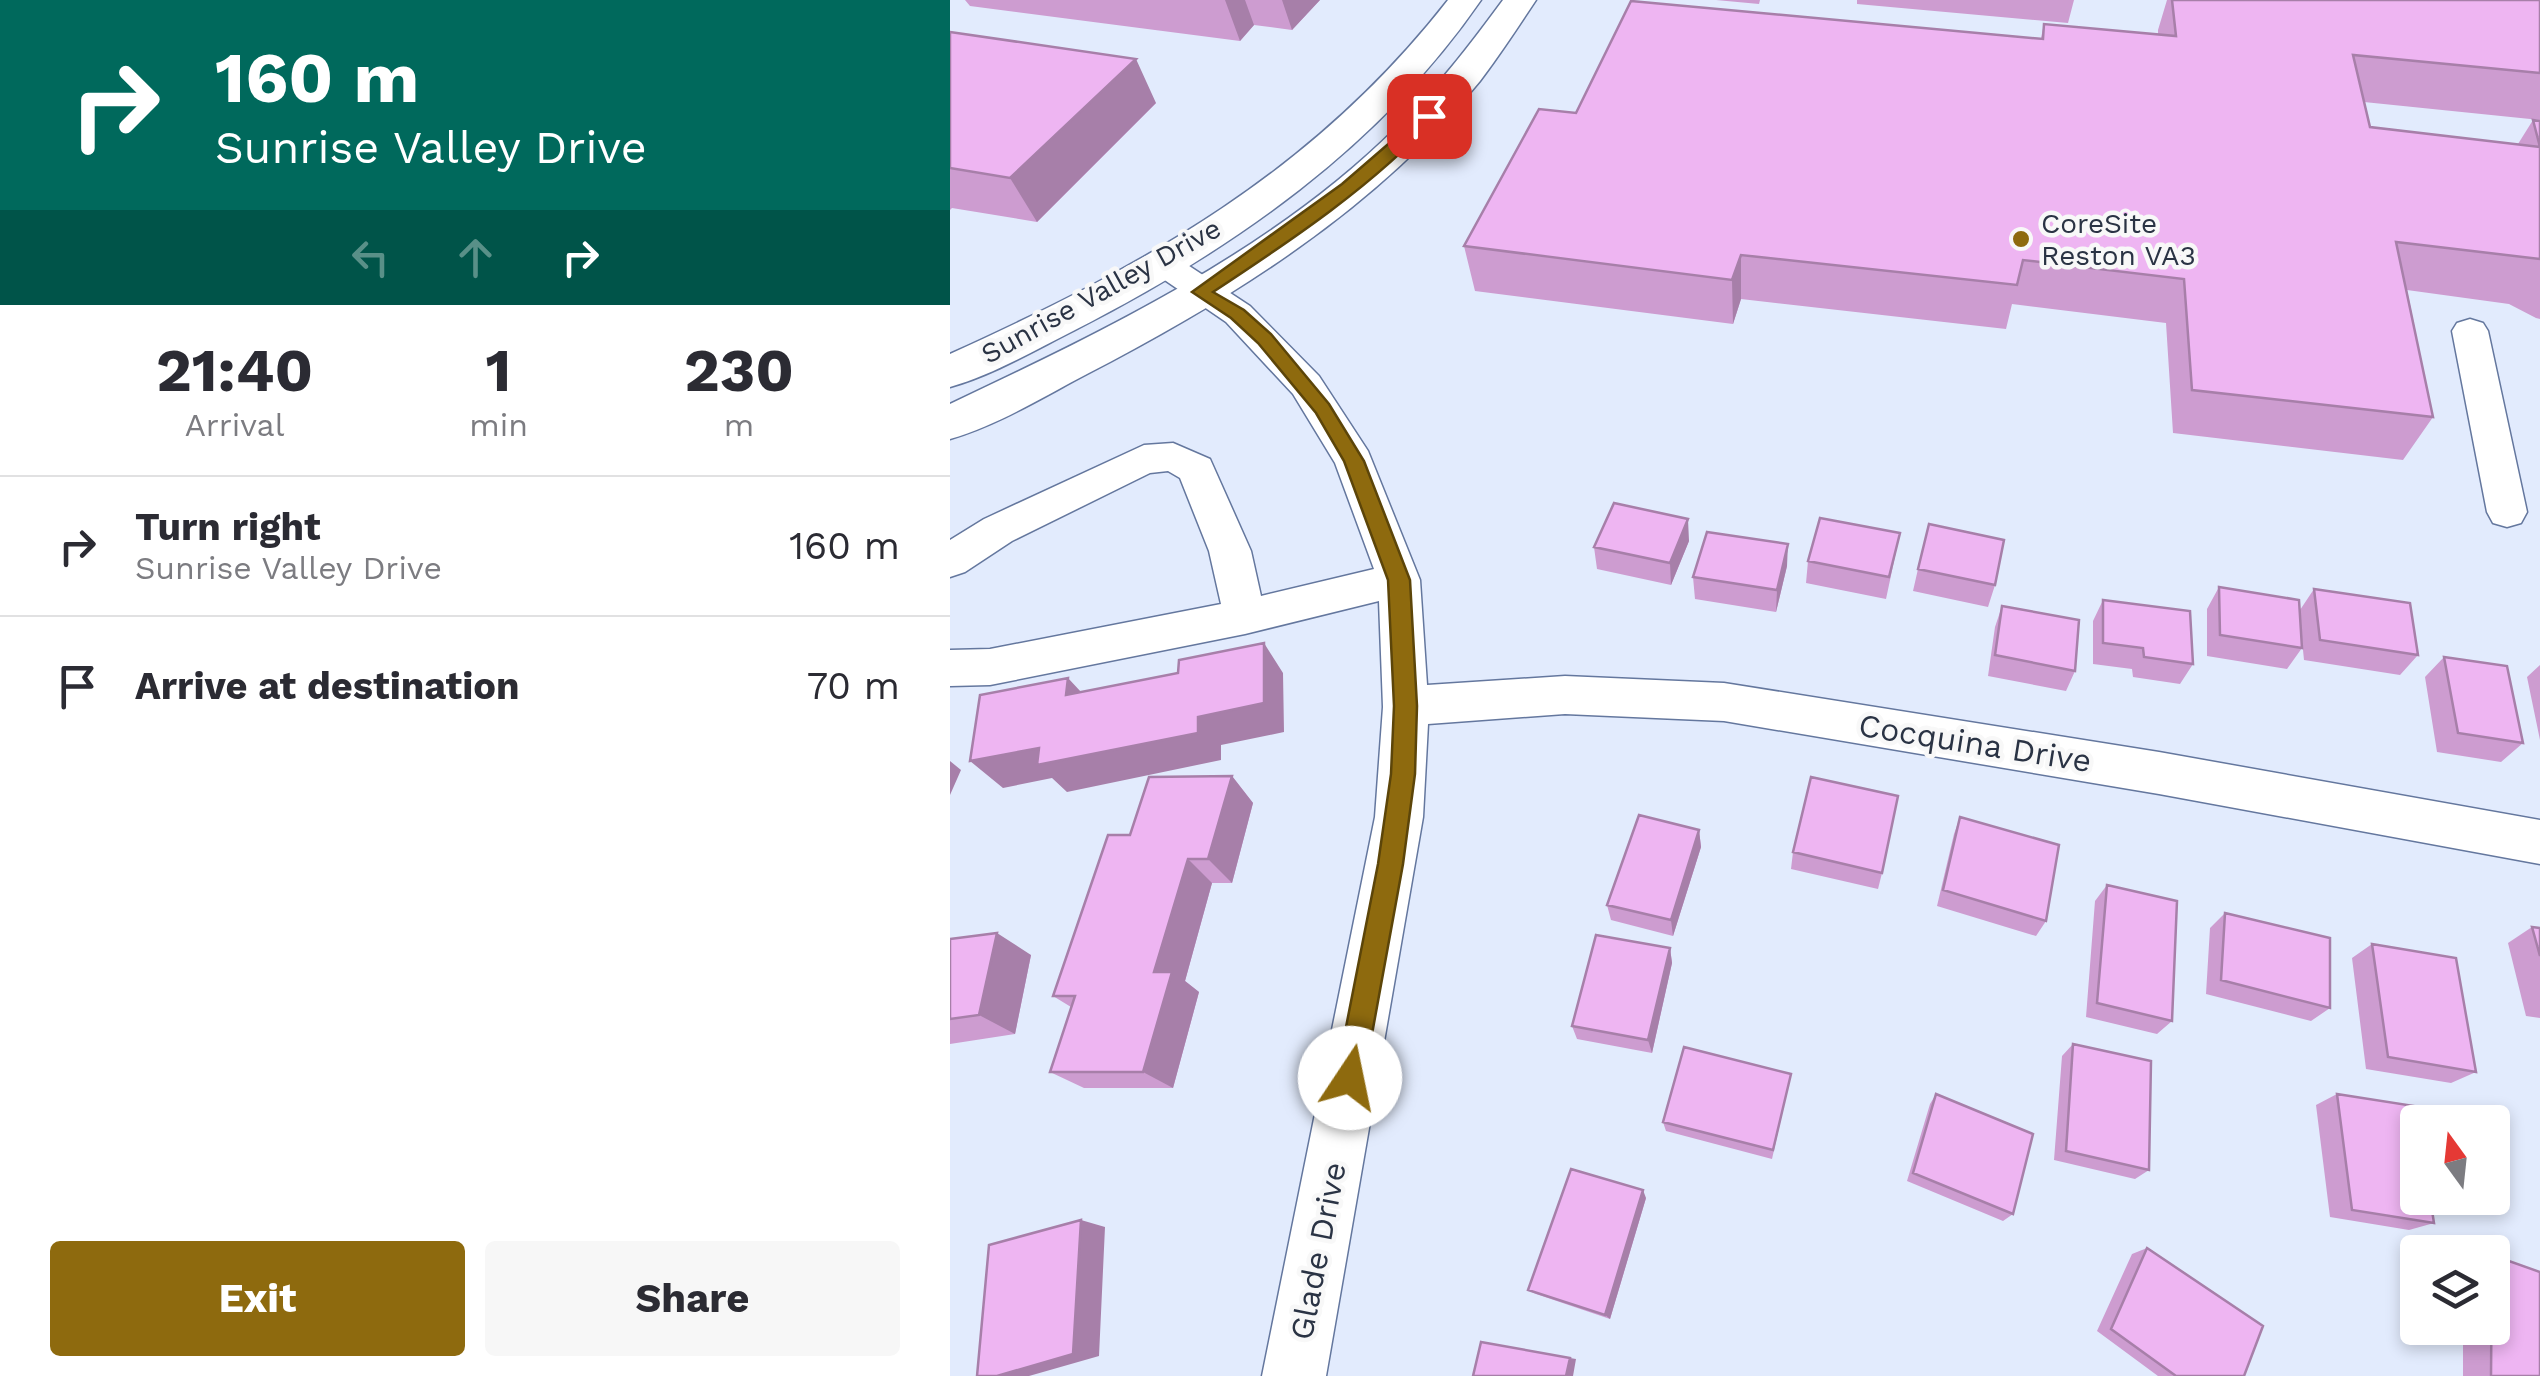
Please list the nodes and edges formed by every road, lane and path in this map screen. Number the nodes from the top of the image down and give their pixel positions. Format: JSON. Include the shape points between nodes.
{"nodes":[{"id":1,"x":1465,"y":0,"type":"edge"},
{"id":2,"x":1520,"y":0,"type":"edge"},
{"id":3,"x":1162,"y":262,"type":"junction"},
{"id":4,"x":1200,"y":292,"type":"junction"},
{"id":5,"x":2470,"y":331,"type":"dead end"},
{"id":6,"x":950,"y":372,"type":"edge"},
{"id":7,"x":950,"y":423,"type":"edge"},
{"id":8,"x":2507,"y":512,"type":"dead end"},
{"id":9,"x":950,"y":561,"type":"edge"},
{"id":10,"x":1399,"y":580,"type":"junction"},
{"id":11,"x":1244,"y":618,"type":"junction"},
{"id":12,"x":950,"y":668,"type":"edge"},
{"id":13,"x":1406,"y":706,"type":"junction"},
{"id":14,"x":2540,"y":842,"type":"edge"},
{"id":15,"x":1294,"y":1376,"type":"edge"}],
"edges":[{"from":1,"to":3,"type":"main road","name":"Sunrise Valley Drive","via":[[1376,108],[1241,213]]},
{"from":2,"to":4,"type":"main road","name":"Sunrise Valley Drive","via":[[1455,89],[1404,141],[1267,249]]},
{"from":3,"to":4,"type":"street","name":"Glade Drive"},
{"from":3,"to":6,"type":"main road","name":"Sunrise Valley Drive"},
{"from":4,"to":7,"type":"main road","name":"Sunrise Valley Drive"},
{"from":4,"to":10,"type":"street","name":"Glade Drive","via":[[1265,339],[1322,408],[1354,461]]},
{"from":5,"to":8,"type":"street"},
{"from":9,"to":11,"type":"street","via":[[998,530],[1144,459],[1173,457],[1196,469],[1230,551]]},
{"from":10,"to":11,"type":"street"},
{"from":10,"to":13,"type":"street","name":"Glade Drive"},
{"from":11,"to":12,"type":"street"},
{"from":13,"to":14,"type":"street","name":"Cocquina Drive","via":[[1591,693],[1708,700]]},
{"from":13,"to":15,"type":"street","name":"Glade Drive","via":[[1396,832]]}]}
